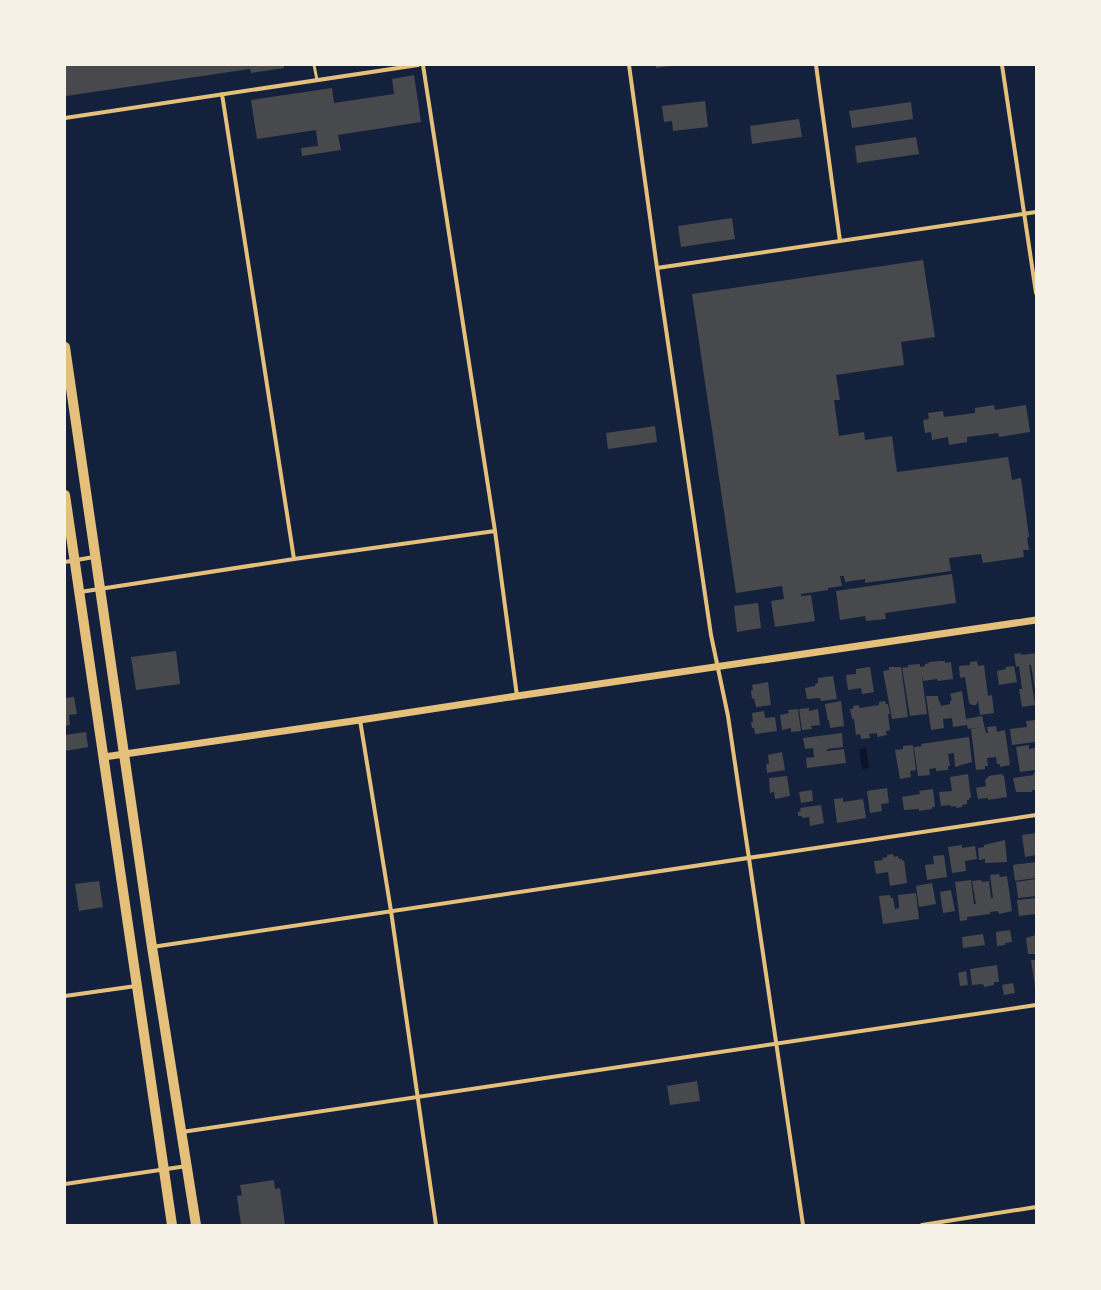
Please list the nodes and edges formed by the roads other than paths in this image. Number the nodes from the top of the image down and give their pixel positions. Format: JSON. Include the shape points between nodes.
{"nodes":[{"id":1,"x":314,"y":65,"type":"edge"},
{"id":2,"x":418,"y":65,"type":"edge"},
{"id":3,"x":423,"y":65,"type":"edge"},
{"id":4,"x":629,"y":65,"type":"edge"},
{"id":5,"x":816,"y":65,"type":"edge"},
{"id":6,"x":1002,"y":65,"type":"edge"},
{"id":7,"x":317,"y":80,"type":"junction"},
{"id":8,"x":222,"y":94,"type":"junction"},
{"id":9,"x":65,"y":118,"type":"edge"},
{"id":10,"x":1036,"y":212,"type":"edge"},
{"id":11,"x":1025,"y":214,"type":"junction"},
{"id":12,"x":840,"y":241,"type":"junction"},
{"id":13,"x":657,"y":268,"type":"junction"},
{"id":14,"x":1036,"y":293,"type":"edge"},
{"id":15,"x":65,"y":347,"type":"edge"},
{"id":16,"x":65,"y":495,"type":"edge"},
{"id":17,"x":495,"y":531,"type":"junction"},
{"id":18,"x":96,"y":557,"type":"junction"},
{"id":19,"x":294,"y":559,"type":"junction"},
{"id":20,"x":70,"y":561,"type":"edge"},
{"id":21,"x":101,"y":589,"type":"junction"},
{"id":22,"x":79,"y":592,"type":"junction"},
{"id":23,"x":1036,"y":620,"type":"edge"},
{"id":24,"x":718,"y":666,"type":"junction"},
{"id":25,"x":517,"y":696,"type":"junction"},
{"id":26,"x":360,"y":720,"type":"junction"},
{"id":27,"x":125,"y":755,"type":"junction"},
{"id":28,"x":104,"y":757,"type":"junction"},
{"id":29,"x":1036,"y":815,"type":"edge"},
{"id":30,"x":749,"y":857,"type":"junction"},
{"id":31,"x":391,"y":910,"type":"junction"},
{"id":32,"x":152,"y":947,"type":"junction"},
{"id":33,"x":138,"y":986,"type":"junction"},
{"id":34,"x":65,"y":996,"type":"edge"},
{"id":35,"x":1036,"y":1005,"type":"edge"},
{"id":36,"x":776,"y":1044,"type":"junction"},
{"id":37,"x":418,"y":1097,"type":"junction"},
{"id":38,"x":182,"y":1132,"type":"junction"},
{"id":39,"x":187,"y":1166,"type":"junction"},
{"id":40,"x":164,"y":1169,"type":"junction"},
{"id":41,"x":65,"y":1184,"type":"edge"},
{"id":42,"x":1036,"y":1207,"type":"edge"},
{"id":43,"x":172,"y":1225,"type":"edge"},
{"id":44,"x":196,"y":1225,"type":"edge"},
{"id":45,"x":436,"y":1225,"type":"edge"},
{"id":46,"x":803,"y":1225,"type":"edge"},
{"id":47,"x":922,"y":1225,"type":"edge"}],
"edges":[{"from":1,"to":7,"type":"lane"},
{"from":2,"to":7,"type":"street"},
{"from":3,"to":17,"type":"street"},
{"from":4,"to":13,"type":"street"},
{"from":5,"to":12,"type":"street"},
{"from":6,"to":11,"type":"street"},
{"from":7,"to":8,"type":"street"},
{"from":8,"to":9,"type":"street"},
{"from":8,"to":19,"type":"street"},
{"from":10,"to":11,"type":"street"},
{"from":11,"to":12,"type":"street"},
{"from":11,"to":14,"type":"street"},
{"from":12,"to":13,"type":"street"},
{"from":13,"to":24,"type":"street","via":[[711,635]]},
{"from":15,"to":18,"type":"main road"},
{"from":16,"to":20,"type":"main road"},
{"from":17,"to":19,"type":"street"},
{"from":17,"to":25,"type":"street"},
{"from":18,"to":20,"type":"street"},
{"from":18,"to":21,"type":"main road"},
{"from":19,"to":21,"type":"street"},
{"from":20,"to":22,"type":"main road"},
{"from":21,"to":22,"type":"street"},
{"from":21,"to":27,"type":"main road"},
{"from":22,"to":28,"type":"main road"},
{"from":23,"to":24,"type":"street"},
{"from":24,"to":25,"type":"street"},
{"from":24,"to":30,"type":"street"},
{"from":25,"to":26,"type":"street"},
{"from":26,"to":27,"type":"street"},
{"from":26,"to":31,"type":"street"},
{"from":27,"to":28,"type":"street"},
{"from":27,"to":32,"type":"main road"},
{"from":28,"to":33,"type":"main road"},
{"from":29,"to":30,"type":"street"},
{"from":30,"to":31,"type":"street"},
{"from":30,"to":36,"type":"street"},
{"from":31,"to":32,"type":"street"},
{"from":31,"to":37,"type":"street"},
{"from":32,"to":38,"type":"main road"},
{"from":33,"to":34,"type":"street"},
{"from":33,"to":40,"type":"main road"},
{"from":35,"to":36,"type":"street"},
{"from":36,"to":37,"type":"street"},
{"from":36,"to":46,"type":"street"},
{"from":37,"to":38,"type":"street"},
{"from":37,"to":45,"type":"street"},
{"from":38,"to":39,"type":"main road"},
{"from":39,"to":40,"type":"street"},
{"from":39,"to":44,"type":"main road"},
{"from":40,"to":41,"type":"street"},
{"from":40,"to":43,"type":"main road"},
{"from":42,"to":47,"type":"street"}]}
